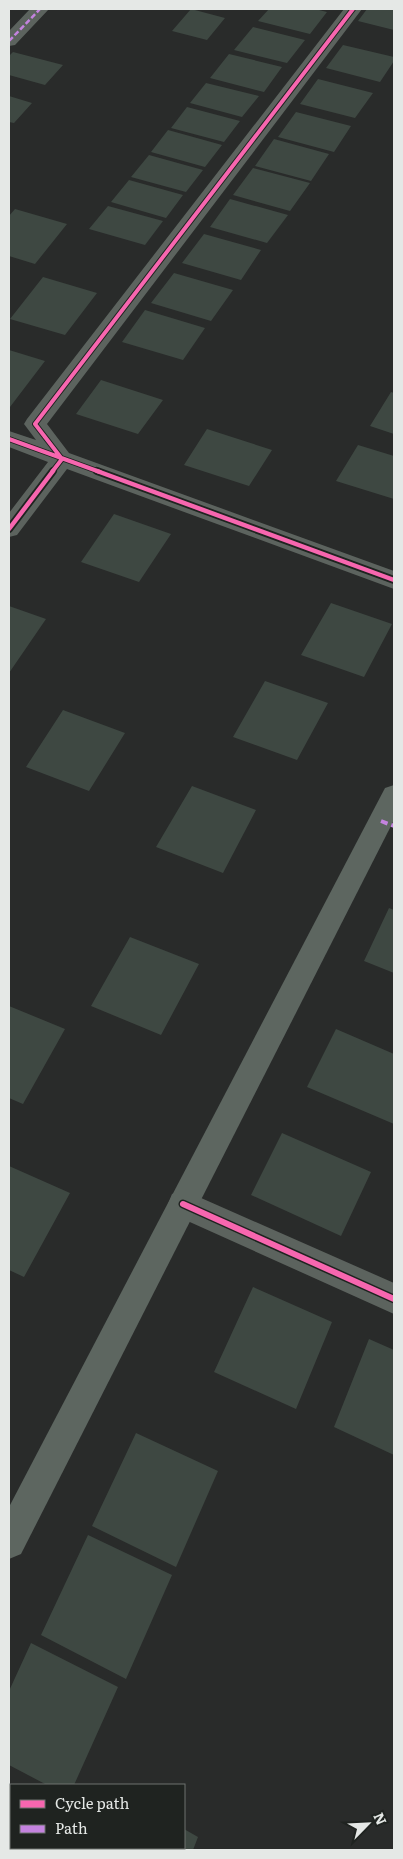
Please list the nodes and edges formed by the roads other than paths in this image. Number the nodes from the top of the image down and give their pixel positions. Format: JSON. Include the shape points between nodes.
{"nodes":[{"id":1,"x":40,"y":9,"type":"edge"},
{"id":2,"x":352,"y":9,"type":"edge"},
{"id":3,"x":9,"y":42,"type":"edge"},
{"id":4,"x":9,"y":439,"type":"edge"},
{"id":5,"x":62,"y":459,"type":"junction"},
{"id":6,"x":9,"y":529,"type":"edge"},
{"id":7,"x":394,"y":580,"type":"edge"},
{"id":8,"x":394,"y":795,"type":"edge"},
{"id":9,"x":388,"y":823,"type":"edge"},
{"id":10,"x":183,"y":1204,"type":"junction"},
{"id":11,"x":394,"y":1299,"type":"edge"},
{"id":12,"x":9,"y":1542,"type":"edge"}],
"edges":[{"from":1,"to":3,"type":"street"},
{"from":2,"to":5,"type":"street","via":[[35,424]]},
{"from":4,"to":5,"type":"street"},
{"from":5,"to":6,"type":"street"},
{"from":5,"to":7,"type":"street"},
{"from":8,"to":9,"type":"main road"},
{"from":9,"to":10,"type":"main road"},
{"from":10,"to":11,"type":"street"},
{"from":10,"to":12,"type":"main road"}]}
